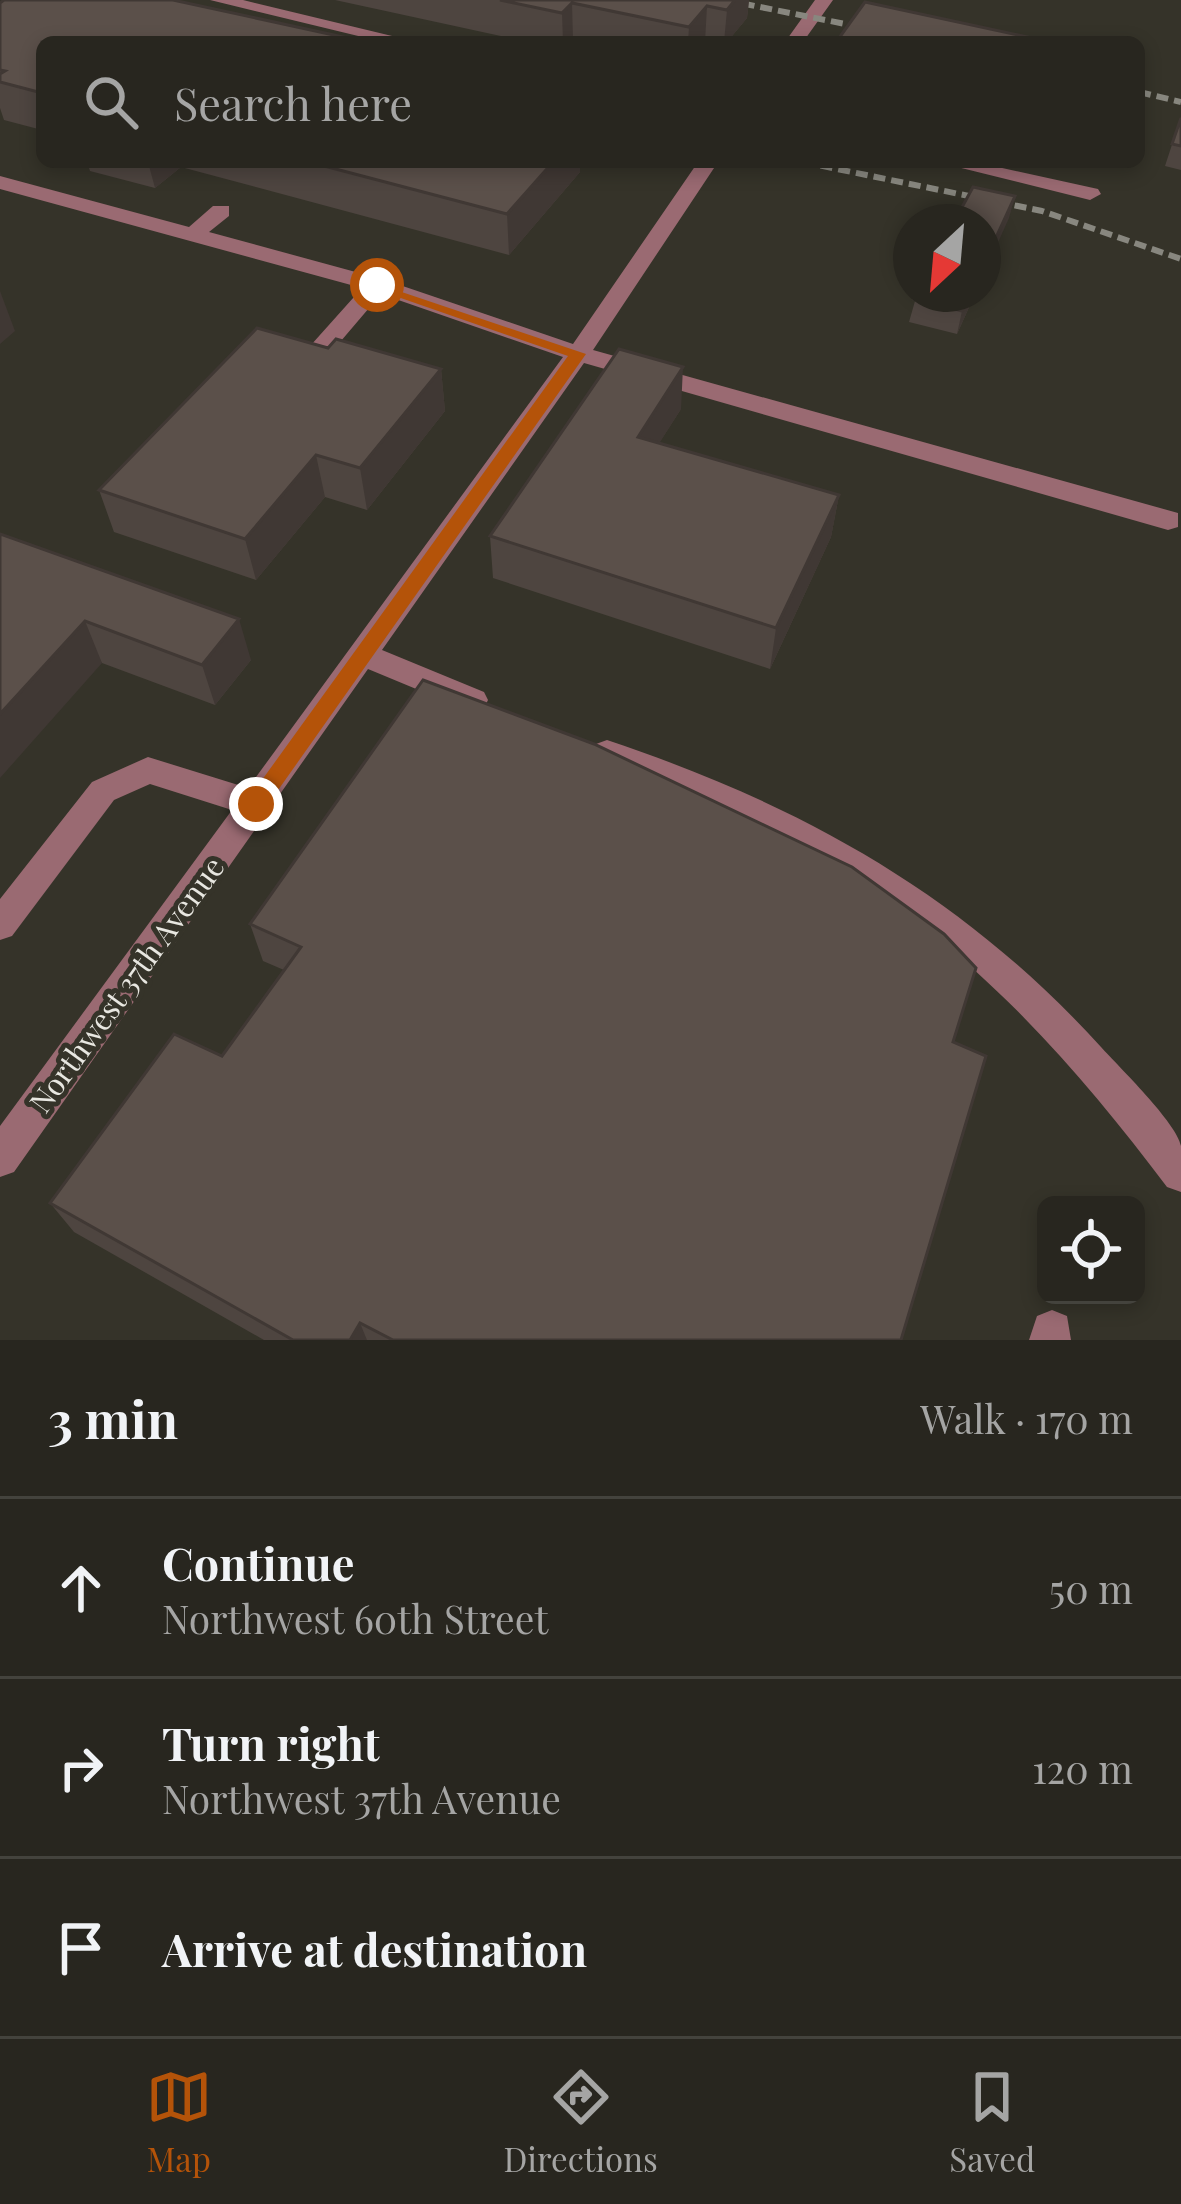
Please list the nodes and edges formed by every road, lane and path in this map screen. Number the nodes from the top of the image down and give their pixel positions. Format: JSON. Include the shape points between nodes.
{"nodes":[{"id":1,"x":219,"y":0,"type":"edge"},
{"id":2,"x":824,"y":0,"type":"edge"},
{"id":3,"x":381,"y":36,"type":"edge"},
{"id":4,"x":798,"y":36,"type":"edge"},
{"id":5,"x":704,"y":168,"type":"edge"},
{"id":6,"x":974,"y":168,"type":"edge"},
{"id":7,"x":1,"y":184,"type":"edge"},
{"id":8,"x":1090,"y":194,"type":"dead end"},
{"id":9,"x":221,"y":211,"type":"dead end"},
{"id":10,"x":193,"y":235,"type":"junction"},
{"id":11,"x":377,"y":285,"type":"junction"},
{"id":12,"x":320,"y":350,"type":"edge"},
{"id":13,"x":578,"y":354,"type":"junction"},
{"id":14,"x":1168,"y":520,"type":"dead end"},
{"id":15,"x":362,"y":654,"type":"junction"},
{"id":16,"x":510,"y":714,"type":"edge"},
{"id":17,"x":573,"y":740,"type":"edge"},
{"id":18,"x":256,"y":804,"type":"junction"},
{"id":19,"x":0,"y":925,"type":"edge"},
{"id":20,"x":0,"y":1158,"type":"edge"},
{"id":21,"x":1181,"y":1173,"type":"edge"}],
"edges":[{"from":1,"to":3,"type":"street"},
{"from":2,"to":4,"type":"street"},
{"from":5,"to":13,"type":"street","name":"Northwest 37th Avenue"},
{"from":6,"to":8,"type":"street"},
{"from":7,"to":10,"type":"street"},
{"from":9,"to":10,"type":"street"},
{"from":10,"to":11,"type":"street"},
{"from":11,"to":12,"type":"street"},
{"from":11,"to":13,"type":"street"},
{"from":13,"to":14,"type":"street"},
{"from":13,"to":15,"type":"street","name":"Northwest 37th Avenue"},
{"from":15,"to":16,"type":"street"},
{"from":15,"to":18,"type":"street","name":"Northwest 37th Avenue"},
{"from":17,"to":21,"type":"street","via":[[799,832],[904,896],[1026,995],[1124,1098]]},
{"from":18,"to":19,"type":"street","via":[[148,770],[103,791]]},
{"from":18,"to":20,"type":"street","name":"Northwest 37th Avenue"}]}
